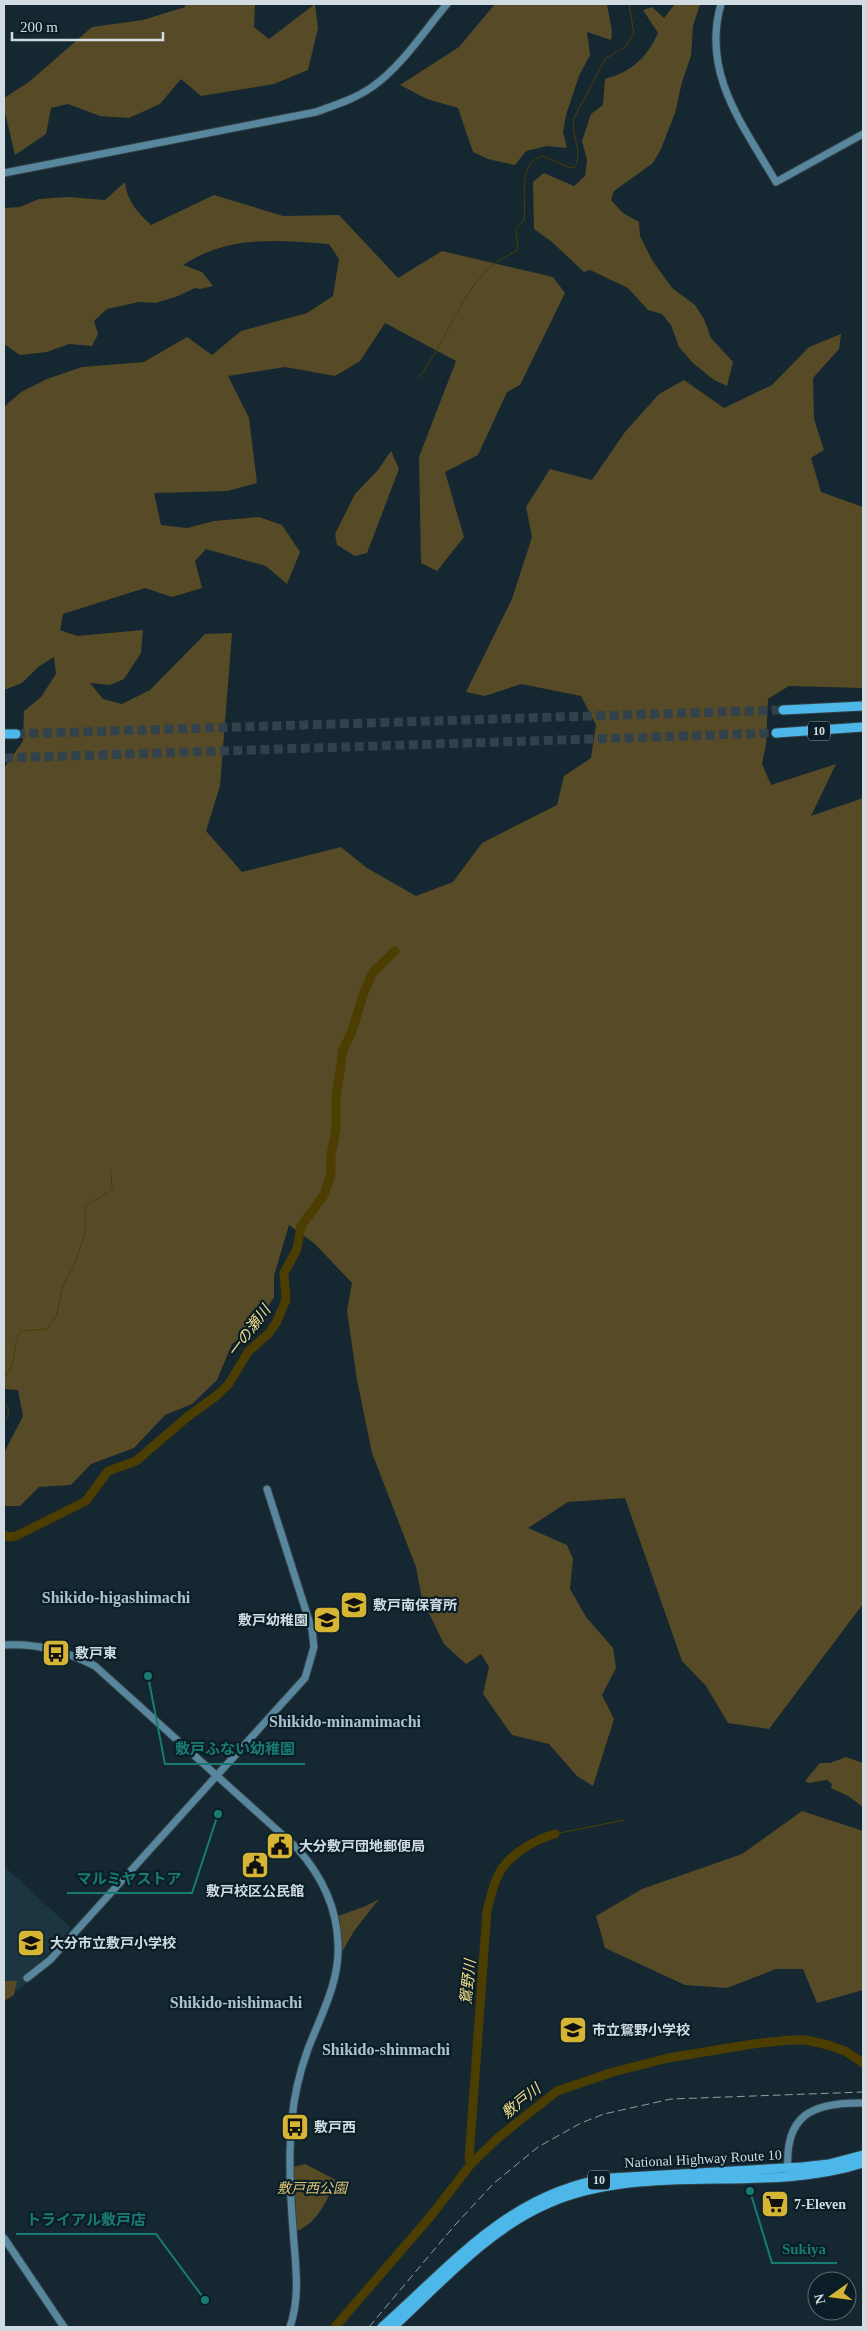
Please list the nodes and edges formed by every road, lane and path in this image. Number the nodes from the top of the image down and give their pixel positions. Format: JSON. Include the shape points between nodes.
{"nodes":[{"id":1,"x":447,"y":4,"type":"edge"},
{"id":2,"x":721,"y":4,"type":"edge"},
{"id":3,"x":863,"y":134,"type":"edge"},
{"id":4,"x":4,"y":173,"type":"edge"},
{"id":5,"x":863,"y":706,"type":"edge"},
{"id":6,"x":783,"y":710,"type":"tunnel mouth"},
{"id":7,"x":863,"y":727,"type":"edge"},
{"id":8,"x":776,"y":733,"type":"tunnel mouth"},
{"id":9,"x":4,"y":734,"type":"edge"},
{"id":10,"x":16,"y":734,"type":"tunnel mouth"},
{"id":11,"x":267,"y":1489,"type":"dead end"},
{"id":12,"x":4,"y":1645,"type":"edge"},
{"id":13,"x":218,"y":1776,"type":"junction"},
{"id":14,"x":27,"y":1978,"type":"dead end"},
{"id":15,"x":863,"y":2103,"type":"edge"},
{"id":16,"x":863,"y":2155,"type":"edge"},
{"id":17,"x":863,"y":2163,"type":"edge"},
{"id":18,"x":788,"y":2172,"type":"junction"},
{"id":19,"x":4,"y":2238,"type":"edge"},
{"id":20,"x":64,"y":2327,"type":"edge"},
{"id":21,"x":290,"y":2327,"type":"edge"},
{"id":22,"x":382,"y":2327,"type":"edge"},
{"id":23,"x":393,"y":2327,"type":"edge"}],
"edges":[{"from":1,"to":4,"type":"street","via":[[394,68],[372,87],[346,102],[316,112]]},
{"from":2,"to":3,"type":"street","via":[[715,36],[717,68],[733,106],[776,182]]},
{"from":5,"to":6,"type":"highway","number":"10"},
{"from":7,"to":8,"type":"highway","number":"10"},
{"from":9,"to":10,"type":"highway"},
{"from":11,"to":13,"type":"street","via":[[312,1630],[313,1657],[300,1685]]},
{"from":12,"to":13,"type":"street","via":[[42,1646],[68,1653],[95,1666]]},
{"from":13,"to":14,"type":"street","via":[[50,1960]]},
{"from":13,"to":21,"type":"street","via":[[310,1863],[326,1891],[338,1934],[335,1979],[302,2070],[292,2118],[290,2194],[297,2281],[295,2313]]},
{"from":15,"to":18,"type":"street","via":[[826,2105],[801,2118],[790,2139]]},
{"from":16,"to":18,"type":"highway","name":"National Highway Route 10","number":"10"},
{"from":17,"to":18,"type":"highway","name":"National Highway Route 10","number":"10","via":[[829,2172]]},
{"from":18,"to":22,"type":"highway","name":"National Highway Route 10","number":"10","via":[[610,2178],[550,2194],[493,2228]]},
{"from":18,"to":23,"type":"highway","name":"National Highway Route 10","number":"10","via":[[638,2183],[593,2189],[560,2198],[527,2214],[496,2235]]},
{"from":19,"to":20,"type":"street"}]}
